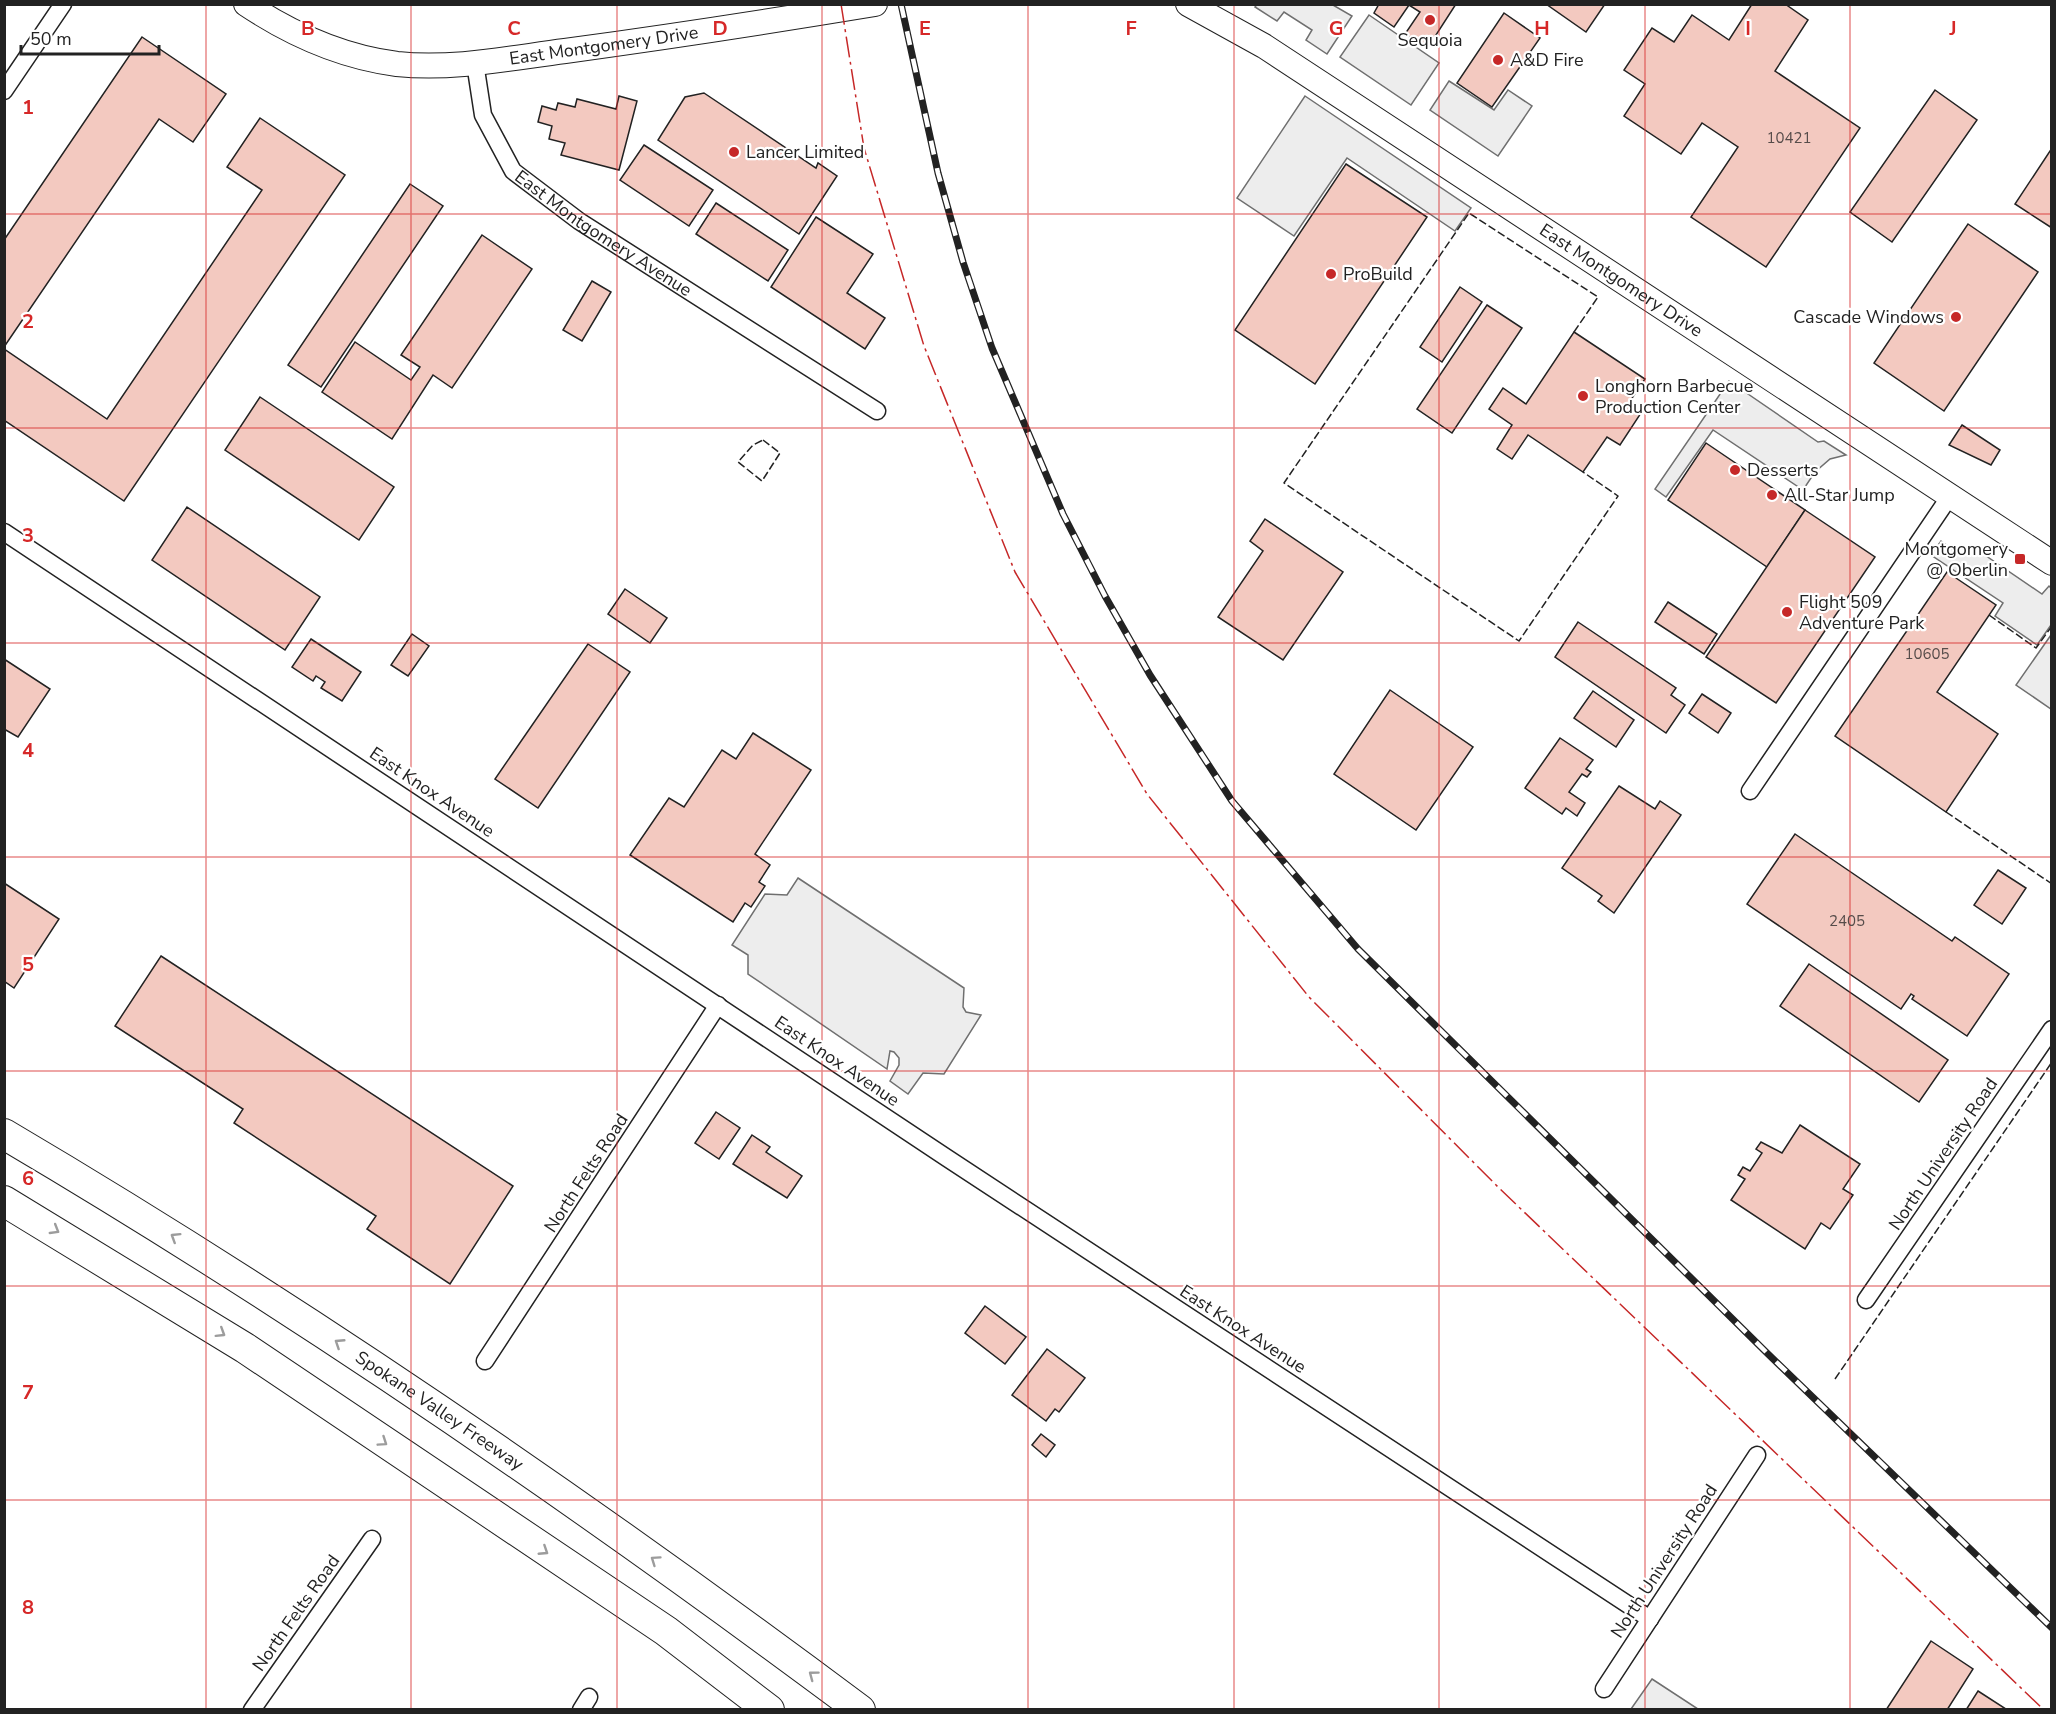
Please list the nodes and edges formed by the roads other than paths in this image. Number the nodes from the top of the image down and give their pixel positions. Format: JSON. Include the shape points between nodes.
{"nodes":[{"id":1,"x":63,"y":4,"type":"edge"},
{"id":2,"x":246,"y":4,"type":"edge"},
{"id":3,"x":875,"y":4,"type":"edge"},
{"id":4,"x":1188,"y":4,"type":"edge"},
{"id":5,"x":476,"y":63,"type":"junction"},
{"id":6,"x":4,"y":91,"type":"edge"},
{"id":7,"x":878,"y":411,"type":"dead end"},
{"id":8,"x":1950,"y":496,"type":"junction"},
{"id":9,"x":4,"y":532,"type":"edge"},
{"id":10,"x":2052,"y":563,"type":"edge"},
{"id":11,"x":1750,"y":791,"type":"dead end"},
{"id":12,"x":718,"y":1005,"type":"junction"},
{"id":13,"x":2052,"y":1029,"type":"edge"},
{"id":14,"x":4,"y":1134,"type":"edge"},
{"id":15,"x":4,"y":1201,"type":"edge"},
{"id":16,"x":1866,"y":1300,"type":"dead end"},
{"id":17,"x":485,"y":1361,"type":"dead end"},
{"id":18,"x":1757,"y":1455,"type":"dead end"},
{"id":19,"x":372,"y":1539,"type":"dead end"},
{"id":20,"x":1650,"y":1619,"type":"junction"},
{"id":21,"x":1604,"y":1689,"type":"dead end"},
{"id":22,"x":252,"y":1710,"type":"edge"},
{"id":23,"x":769,"y":1710,"type":"edge"},
{"id":24,"x":860,"y":1710,"type":"edge"}],
"edges":[{"from":1,"to":6,"type":"street"},
{"from":2,"to":5,"type":"main road","via":[[304,37],[352,55],[397,64]]},
{"from":3,"to":5,"type":"main road","name":"East Montgomery Drive"},
{"from":4,"to":8,"type":"main road","name":"East Montgomery Drive","via":[[1264,46]]},
{"from":5,"to":7,"type":"street","name":"East Montgomery Avenue","via":[[483,115],[513,171],[579,221]]},
{"from":8,"to":10,"type":"main road","name":"East Montgomery Drive"},
{"from":8,"to":11,"type":"street"},
{"from":9,"to":12,"type":"street","name":"East Knox Avenue"},
{"from":12,"to":17,"type":"street","name":"North Felts Road"},
{"from":12,"to":20,"type":"street","name":"East Knox Avenue"},
{"from":13,"to":16,"type":"street","name":"North University Road"},
{"from":24,"to":14,"type":"highway","name":"Spokane Valley Freeway","one_way":true,"via":[[694,1587],[436,1406],[211,1260]]},
{"from":15,"to":23,"type":"highway","one_way":true,"via":[[245,1348],[666,1631]]},
{"from":18,"to":20,"type":"street","name":"North University Road"},
{"from":19,"to":22,"type":"street","name":"North Felts Road"},
{"from":20,"to":21,"type":"street","name":"North University Road"}]}
